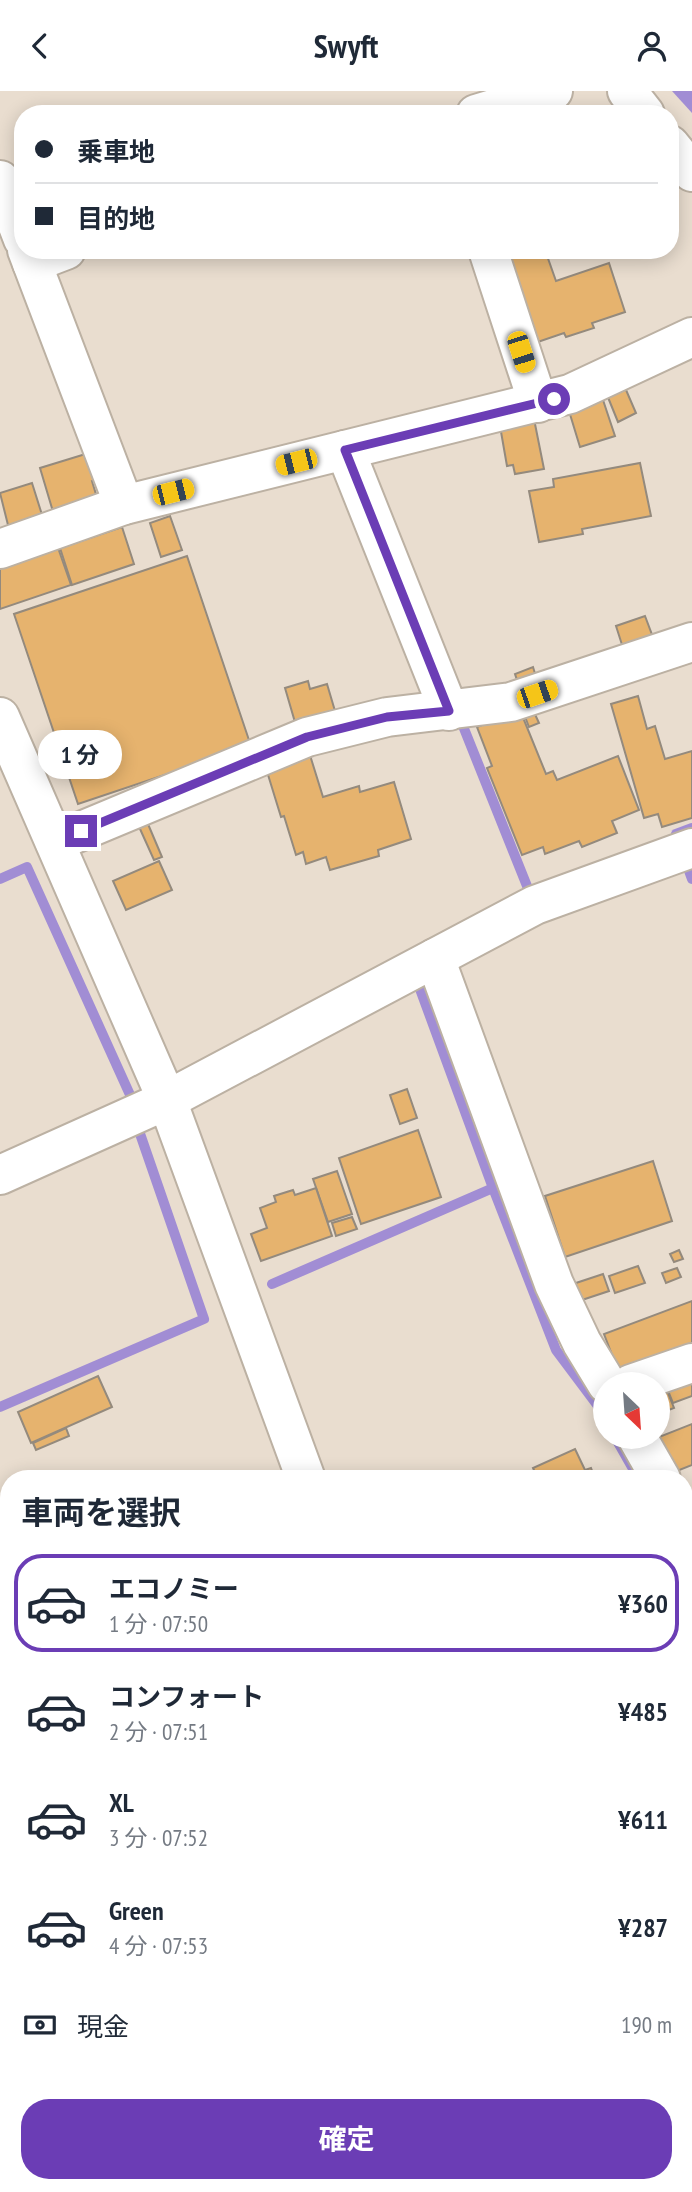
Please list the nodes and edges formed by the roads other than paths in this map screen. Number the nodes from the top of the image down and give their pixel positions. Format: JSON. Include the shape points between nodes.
{"nodes":[{"id":1,"x":553,"y":91,"type":"edge"},
{"id":2,"x":627,"y":91,"type":"edge"},
{"id":3,"x":506,"y":105,"type":"edge"},
{"id":4,"x":638,"y":105,"type":"edge"},
{"id":5,"x":679,"y":156,"type":"edge"},
{"id":6,"x":692,"y":172,"type":"edge"},
{"id":7,"x":0,"y":180,"type":"edge"},
{"id":8,"x":14,"y":207,"type":"edge"},
{"id":9,"x":40,"y":259,"type":"edge"},
{"id":10,"x":491,"y":259,"type":"edge"},
{"id":11,"x":692,"y":337,"type":"edge"},
{"id":12,"x":538,"y":403,"type":"junction"},
{"id":13,"x":345,"y":450,"type":"junction"},
{"id":14,"x":124,"y":505,"type":"junction"},
{"id":15,"x":0,"y":548,"type":"edge"},
{"id":16,"x":692,"y":642,"type":"edge"},
{"id":17,"x":449,"y":711,"type":"junction"},
{"id":18,"x":0,"y":717,"type":"edge"},
{"id":19,"x":55,"y":842,"type":"junction"},
{"id":20,"x":692,"y":848,"type":"edge"},
{"id":21,"x":435,"y":958,"type":"junction"},
{"id":22,"x":167,"y":1100,"type":"junction"},
{"id":23,"x":0,"y":1175,"type":"edge"},
{"id":24,"x":692,"y":1363,"type":"edge"},
{"id":25,"x":600,"y":1372,"type":"edge"},
{"id":26,"x":666,"y":1372,"type":"edge"},
{"id":27,"x":303,"y":1470,"type":"edge"}],
"edges":[{"from":1,"to":3,"type":"street"},
{"from":2,"to":4,"type":"street"},
{"from":5,"to":6,"type":"street"},
{"from":7,"to":8,"type":"street"},
{"from":9,"to":14,"type":"street"},
{"from":10,"to":12,"type":"street"},
{"from":11,"to":12,"type":"street","via":[[570,394]]},
{"from":12,"to":13,"type":"street"},
{"from":13,"to":14,"type":"street"},
{"from":13,"to":17,"type":"street"},
{"from":14,"to":15,"type":"street"},
{"from":16,"to":17,"type":"street","via":[[511,702]]},
{"from":17,"to":19,"type":"street","via":[[387,717],[307,737]]},
{"from":18,"to":19,"type":"street"},
{"from":19,"to":22,"type":"street"},
{"from":20,"to":21,"type":"street","via":[[535,905]]},
{"from":21,"to":22,"type":"street"},
{"from":21,"to":25,"type":"street","via":[[554,1284]]},
{"from":22,"to":23,"type":"street"},
{"from":22,"to":27,"type":"street"},
{"from":24,"to":26,"type":"street"}]}
